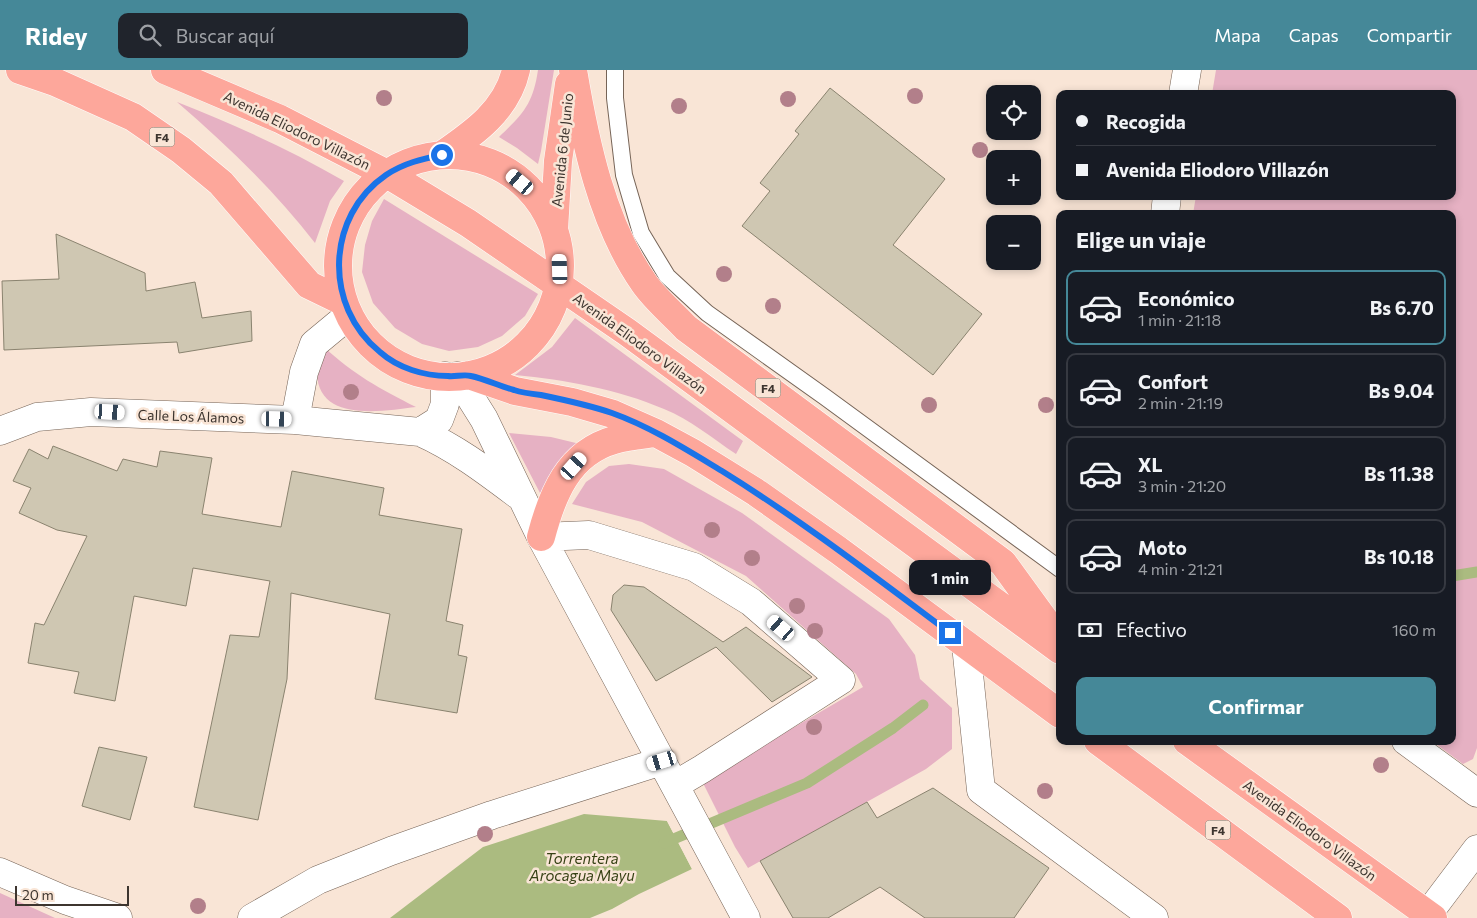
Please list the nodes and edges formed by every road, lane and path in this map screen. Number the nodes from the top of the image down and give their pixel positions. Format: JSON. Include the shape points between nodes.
{"nodes":[{"id":1,"x":20,"y":70,"type":"edge"},
{"id":2,"x":165,"y":70,"type":"edge"},
{"id":3,"x":516,"y":70,"type":"edge"},
{"id":4,"x":572,"y":70,"type":"edge"},
{"id":5,"x":615,"y":70,"type":"edge"},
{"id":6,"x":1187,"y":70,"type":"edge"},
{"id":7,"x":1184,"y":90,"type":"edge"},
{"id":8,"x":442,"y":155,"type":"junction"},
{"id":9,"x":387,"y":174,"type":"junction"},
{"id":10,"x":554,"y":230,"type":"junction"},
{"id":11,"x":558,"y":286,"type":"junction"},
{"id":12,"x":347,"y":308,"type":"junction"},
{"id":13,"x":457,"y":376,"type":"junction"},
{"id":14,"x":295,"y":420,"type":"junction"},
{"id":15,"x":0,"y":431,"type":"edge"},
{"id":16,"x":420,"y":432,"type":"junction"},
{"id":17,"x":656,"y":433,"type":"junction"},
{"id":18,"x":523,"y":498,"type":"junction"},
{"id":19,"x":542,"y":537,"type":"junction"},
{"id":20,"x":1056,"y":566,"type":"edge"},
{"id":21,"x":1056,"y":636,"type":"edge"},
{"id":22,"x":966,"y":645,"type":"junction"},
{"id":23,"x":1056,"y":647,"type":"edge"},
{"id":24,"x":1056,"y":711,"type":"edge"},
{"id":25,"x":1103,"y":745,"type":"edge"},
{"id":26,"x":1193,"y":745,"type":"edge"},
{"id":27,"x":1411,"y":745,"type":"edge"},
{"id":28,"x":668,"y":773,"type":"junction"},
{"id":29,"x":1477,"y":793,"type":"edge"},
{"id":30,"x":1477,"y":849,"type":"edge"},
{"id":31,"x":0,"y":872,"type":"edge"},
{"id":32,"x":1431,"y":916,"type":"edge"},
{"id":33,"x":118,"y":918,"type":"edge"},
{"id":34,"x":252,"y":918,"type":"edge"},
{"id":35,"x":746,"y":918,"type":"edge"},
{"id":36,"x":1154,"y":918,"type":"edge"},
{"id":37,"x":1338,"y":918,"type":"edge"}],
"edges":[{"from":1,"to":12,"type":"highway","number":"F4","via":[[55,82],[132,118],[181,150],[221,183],[309,285]]},
{"from":2,"to":9,"type":"highway","name":"Avenida Eliodoro Villazón","via":[[280,119]]},
{"from":3,"to":8,"type":"highway","number":"F4","via":[[503,102],[489,119]]},
{"from":4,"to":10,"type":"highway","name":"Avenida 6 de Junio","number":"F4","via":[[561,131]]},
{"from":4,"to":21,"type":"highway","number":"F4","via":[[607,212],[623,248],[645,284],[686,328],[1003,563]]},
{"from":5,"to":20,"type":"lane","via":[[624,175],[641,233],[667,276],[707,313]]},
{"from":6,"to":7,"type":"street"},
{"from":8,"to":9,"type":"highway","number":"F4","via":[[418,160]]},
{"from":8,"to":10,"type":"highway","number":"F4","via":[[466,156],[511,174],[544,208]]},
{"from":9,"to":11,"type":"highway","name":"Avenida Eliodoro Villazón","via":[[468,223]]},
{"from":9,"to":12,"type":"highway","number":"F4","via":[[359,201],[347,221],[340,244],[338,268]]},
{"from":10,"to":11,"type":"highway","number":"F4","via":[[560,254]]},
{"from":11,"to":13,"type":"highway","number":"F4","via":[[545,322],[530,341],[499,364]]},
{"from":11,"to":23,"type":"highway","name":"Avenida Eliodoro Villazón","via":[[627,332]]},
{"from":12,"to":13,"type":"highway","number":"F4","via":[[362,335],[388,359],[421,373]]},
{"from":12,"to":14,"type":"street","via":[[314,344],[304,372]]},
{"from":13,"to":16,"type":"street","via":[[439,420]]},
{"from":13,"to":17,"type":"highway","number":"F4","via":[[572,402],[613,414]]},
{"from":13,"to":18,"type":"street","via":[[484,418]]},
{"from":14,"to":15,"type":"street","name":"Calle Los Álamos","via":[[91,412],[37,417]]},
{"from":14,"to":16,"type":"street","name":"Calle Los Álamos"},
{"from":16,"to":18,"type":"street","name":"Calle Los Álamos","via":[[445,443]]},
{"from":17,"to":19,"type":"highway","via":[[613,440],[581,458],[557,489]]},
{"from":17,"to":22,"type":"highway","number":"F4","via":[[757,493]]},
{"from":18,"to":19,"type":"street"},
{"from":19,"to":28,"type":"street"},
{"from":19,"to":28,"type":"street","via":[[589,535],[694,567],[751,602],[842,680],[702,769]]},
{"from":22,"to":24,"type":"highway","number":"F4"},
{"from":22,"to":36,"type":"street","via":[[981,790]]},
{"from":25,"to":37,"type":"highway","number":"F4"},
{"from":26,"to":32,"type":"highway","name":"Avenida Eliodoro Villazón"},
{"from":27,"to":29,"type":"street"},
{"from":28,"to":34,"type":"street","via":[[492,815],[318,880]]},
{"from":28,"to":35,"type":"street"},
{"from":30,"to":32,"type":"street"},
{"from":31,"to":33,"type":"street"}]}
